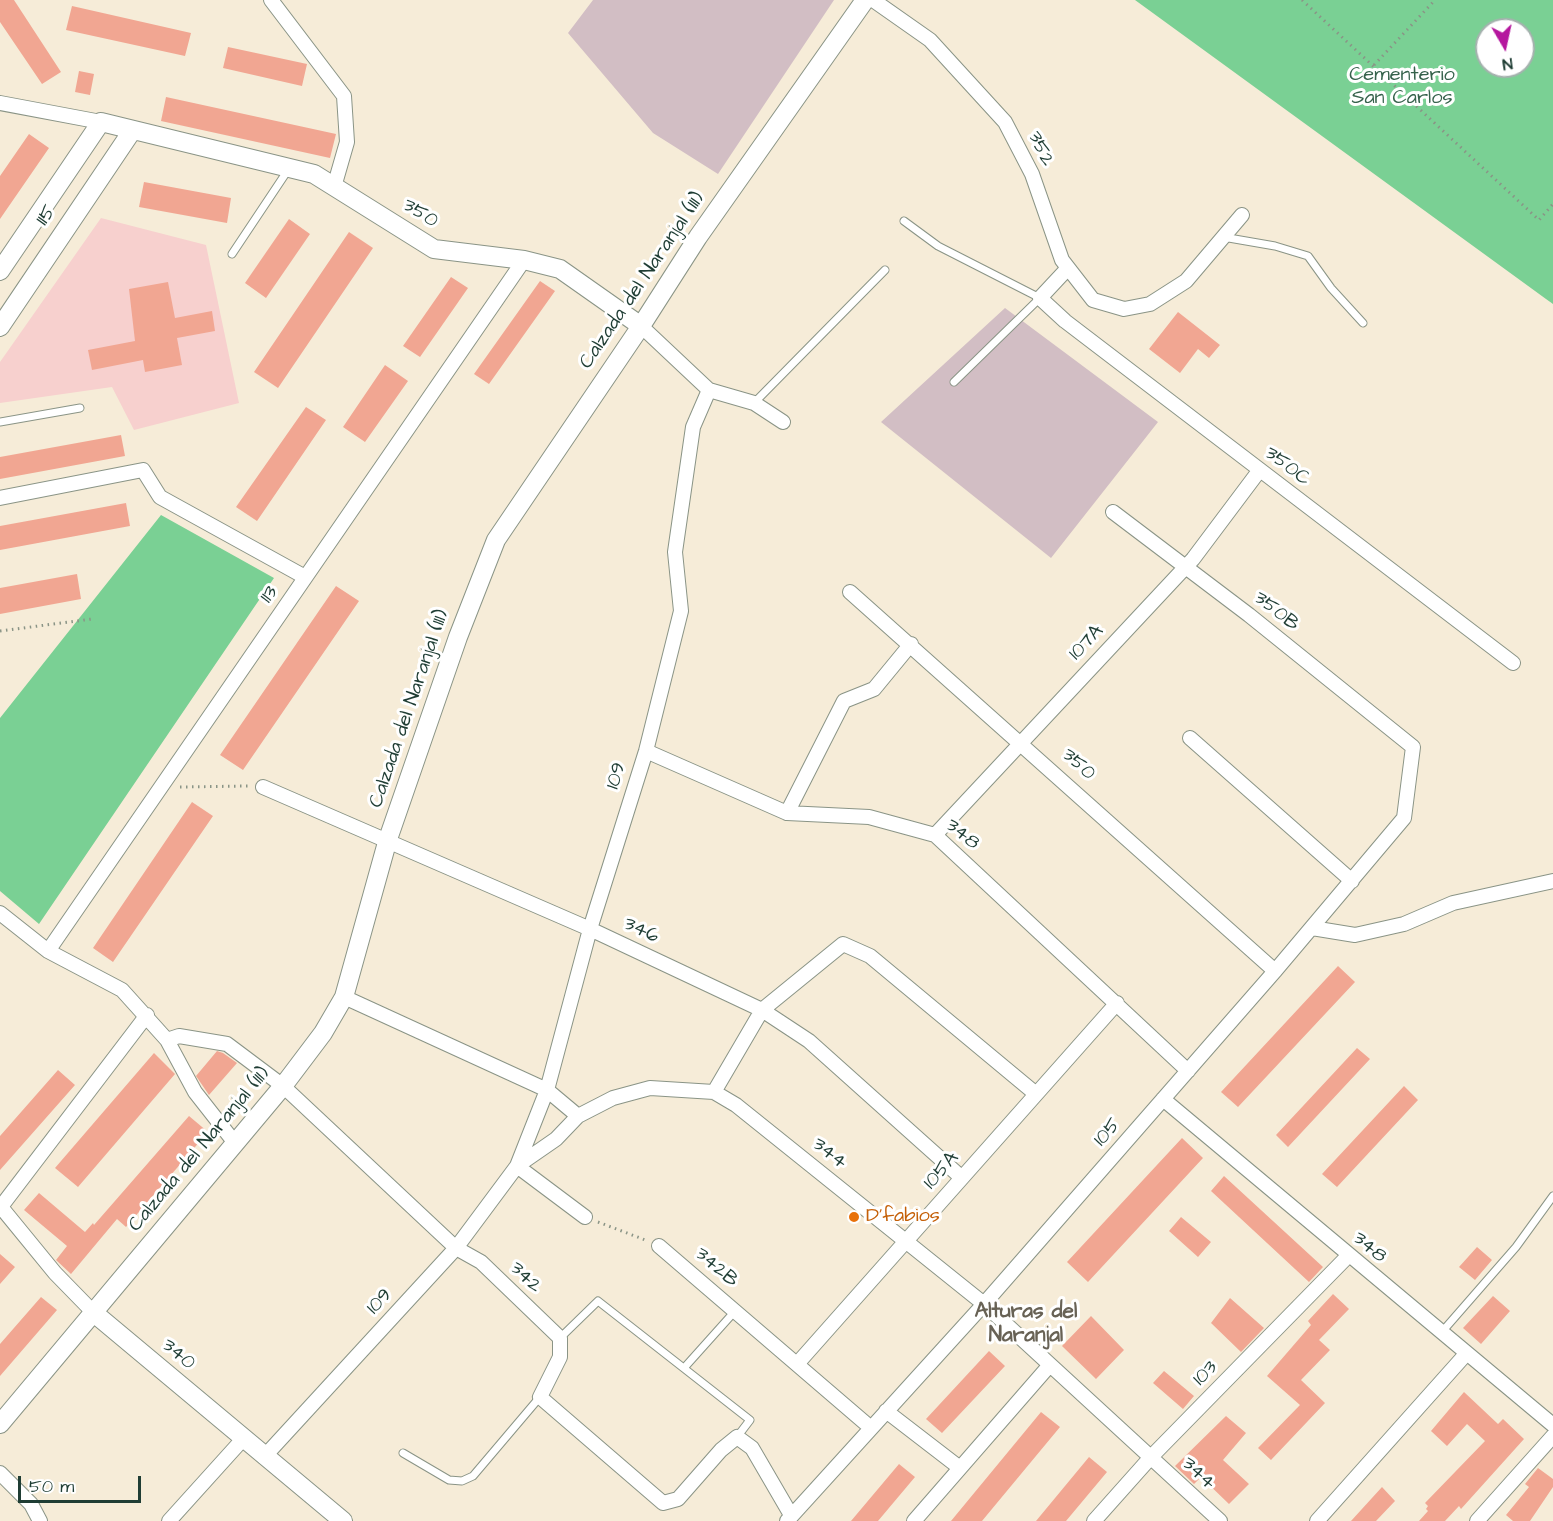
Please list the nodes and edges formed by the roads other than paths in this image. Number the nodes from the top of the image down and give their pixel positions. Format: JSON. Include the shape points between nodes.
{"nodes":[{"id":1,"x":271,"y":0,"type":"edge"},
{"id":2,"x":865,"y":0,"type":"edge"},
{"id":3,"x":873,"y":0,"type":"edge"},
{"id":4,"x":0,"y":103,"type":"edge"},
{"id":5,"x":101,"y":122,"type":"junction"},
{"id":6,"x":132,"y":131,"type":"junction"},
{"id":7,"x":290,"y":168,"type":"junction"},
{"id":8,"x":334,"y":187,"type":"junction"},
{"id":9,"x":1242,"y":215,"type":"dead end"},
{"id":10,"x":904,"y":221,"type":"dead end"},
{"id":11,"x":1223,"y":237,"type":"junction"},
{"id":12,"x":232,"y":254,"type":"dead end"},
{"id":13,"x":524,"y":260,"type":"junction"},
{"id":14,"x":1068,"y":268,"type":"junction"},
{"id":15,"x":885,"y":270,"type":"dead end"},
{"id":16,"x":0,"y":271,"type":"edge"},
{"id":17,"x":1040,"y":298,"type":"junction"},
{"id":18,"x":1364,"y":323,"type":"dead end"},
{"id":19,"x":0,"y":326,"type":"edge"},
{"id":20,"x":641,"y":326,"type":"junction"},
{"id":21,"x":954,"y":382,"type":"dead end"},
{"id":22,"x":709,"y":390,"type":"junction"},
{"id":23,"x":754,"y":403,"type":"junction"},
{"id":24,"x":80,"y":408,"type":"dead end"},
{"id":25,"x":0,"y":422,"type":"edge"},
{"id":26,"x":783,"y":422,"type":"dead end"},
{"id":27,"x":1259,"y":471,"type":"junction"},
{"id":28,"x":0,"y":498,"type":"edge"},
{"id":29,"x":1113,"y":512,"type":"dead end"},
{"id":30,"x":1184,"y":568,"type":"junction"},
{"id":31,"x":305,"y":577,"type":"junction"},
{"id":32,"x":850,"y":592,"type":"dead end"},
{"id":33,"x":911,"y":644,"type":"junction"},
{"id":34,"x":1513,"y":663,"type":"dead end"},
{"id":35,"x":1190,"y":738,"type":"dead end"},
{"id":36,"x":1020,"y":743,"type":"junction"},
{"id":37,"x":1413,"y":747,"type":"joint"},
{"id":38,"x":646,"y":751,"type":"junction"},
{"id":39,"x":263,"y":787,"type":"road end"},
{"id":40,"x":787,"y":813,"type":"junction"},
{"id":41,"x":935,"y":835,"type":"junction"},
{"id":42,"x":388,"y":839,"type":"junction"},
{"id":43,"x":1352,"y":881,"type":"junction"},
{"id":44,"x":1553,"y":881,"type":"edge"},
{"id":45,"x":0,"y":913,"type":"edge"},
{"id":46,"x":1312,"y":928,"type":"junction"},
{"id":47,"x":590,"y":929,"type":"junction"},
{"id":48,"x":48,"y":951,"type":"junction"},
{"id":49,"x":1275,"y":971,"type":"junction"},
{"id":50,"x":344,"y":997,"type":"junction"},
{"id":51,"x":1117,"y":1003,"type":"junction"},
{"id":52,"x":762,"y":1010,"type":"junction"},
{"id":53,"x":147,"y":1015,"type":"junction"},
{"id":54,"x":167,"y":1040,"type":"junction"},
{"id":55,"x":1188,"y":1071,"type":"junction"},
{"id":56,"x":283,"y":1086,"type":"junction"},
{"id":57,"x":547,"y":1090,"type":"junction"},
{"id":58,"x":714,"y":1092,"type":"junction"},
{"id":59,"x":1036,"y":1094,"type":"junction"},
{"id":60,"x":1163,"y":1099,"type":"junction"},
{"id":61,"x":578,"y":1116,"type":"junction"},
{"id":62,"x":235,"y":1143,"type":"junction"},
{"id":63,"x":517,"y":1166,"type":"junction"},
{"id":64,"x":962,"y":1178,"type":"junction"},
{"id":65,"x":1553,"y":1196,"type":"edge"},
{"id":66,"x":0,"y":1207,"type":"edge"},
{"id":67,"x":585,"y":1217,"type":"road end"},
{"id":68,"x":908,"y":1241,"type":"junction"},
{"id":69,"x":659,"y":1246,"type":"road end"},
{"id":70,"x":456,"y":1248,"type":"junction"},
{"id":71,"x":1348,"y":1256,"type":"junction"},
{"id":72,"x":984,"y":1304,"type":"junction"},
{"id":73,"x":736,"y":1310,"type":"junction"},
{"id":74,"x":94,"y":1313,"type":"junction"},
{"id":75,"x":1441,"y":1333,"type":"junction"},
{"id":76,"x":560,"y":1338,"type":"junction"},
{"id":77,"x":1466,"y":1353,"type":"junction"},
{"id":78,"x":797,"y":1364,"type":"junction"},
{"id":79,"x":1049,"y":1366,"type":"junction"},
{"id":80,"x":684,"y":1368,"type":"junction"},
{"id":81,"x":540,"y":1397,"type":"junction"},
{"id":82,"x":886,"y":1411,"type":"junction"},
{"id":83,"x":0,"y":1424,"type":"edge"},
{"id":84,"x":1553,"y":1425,"type":"edge"},
{"id":85,"x":871,"y":1428,"type":"junction"},
{"id":86,"x":1553,"y":1436,"type":"edge"},
{"id":87,"x":737,"y":1437,"type":"junction"},
{"id":88,"x":243,"y":1439,"type":"junction"},
{"id":89,"x":403,"y":1453,"type":"dead end"},
{"id":90,"x":264,"y":1457,"type":"junction"},
{"id":91,"x":1151,"y":1457,"type":"junction"},
{"id":92,"x":960,"y":1468,"type":"junction"},
{"id":93,"x":0,"y":1473,"type":"edge"},
{"id":94,"x":789,"y":1518,"type":"edge"},
{"id":95,"x":171,"y":1520,"type":"edge"},
{"id":96,"x":40,"y":1521,"type":"edge"},
{"id":97,"x":343,"y":1521,"type":"edge"},
{"id":98,"x":914,"y":1521,"type":"edge"},
{"id":99,"x":1094,"y":1521,"type":"edge"},
{"id":100,"x":1220,"y":1521,"type":"edge"},
{"id":101,"x":1317,"y":1521,"type":"edge"},
{"id":102,"x":1476,"y":1521,"type":"edge"}],
"edges":[{"from":1,"to":8,"type":"street","via":[[344,96],[347,142]]},
{"from":2,"to":20,"type":"main road","name":"Calzada del Naranjal (111)","via":[[698,237]]},
{"from":3,"to":14,"type":"street","name":"352","via":[[930,40],[1005,122],[1032,174]]},
{"from":4,"to":5,"type":"street","name":"350"},
{"from":5,"to":6,"type":"main road","name":"350"},
{"from":5,"to":16,"type":"main road","name":"115"},
{"from":6,"to":7,"type":"main road","name":"350"},
{"from":6,"to":19,"type":"main road","name":"115"},
{"from":7,"to":8,"type":"main road","name":"350","via":[[314,174]]},
{"from":7,"to":12,"type":"lane"},
{"from":8,"to":13,"type":"main road","name":"350","via":[[434,249]]},
{"from":9,"to":11,"type":"street"},
{"from":10,"to":17,"type":"lane","via":[[938,246]]},
{"from":11,"to":14,"type":"street","name":"352","via":[[1186,281],[1150,304],[1124,309],[1093,300]]},
{"from":11,"to":18,"type":"lane","via":[[1308,256]]},
{"from":13,"to":20,"type":"main road","name":"350","via":[[560,269]]},
{"from":13,"to":31,"type":"street","name":"113"},
{"from":14,"to":17,"type":"street"},
{"from":15,"to":23,"type":"lane"},
{"from":17,"to":21,"type":"lane"},
{"from":17,"to":27,"type":"street","name":"350C"},
{"from":20,"to":22,"type":"street","name":"350"},
{"from":20,"to":42,"type":"main road","name":"Calzada del Naranjal (111)","via":[[495,540]]},
{"from":22,"to":23,"type":"street","name":"350"},
{"from":22,"to":38,"type":"street","name":"109","via":[[693,427],[675,552],[681,611]]},
{"from":23,"to":26,"type":"street","name":"350"},
{"from":24,"to":25,"type":"lane"},
{"from":27,"to":30,"type":"street","name":"107A"},
{"from":27,"to":34,"type":"street","name":"350C"},
{"from":28,"to":31,"type":"street","via":[[143,470],[160,497]]},
{"from":29,"to":30,"type":"street","name":"350B"},
{"from":30,"to":36,"type":"street","name":"107A"},
{"from":30,"to":37,"type":"street","name":"350B","via":[[1249,615]]},
{"from":31,"to":48,"type":"street","name":"113"},
{"from":32,"to":33,"type":"street","name":"350"},
{"from":33,"to":36,"type":"street","name":"350"},
{"from":33,"to":40,"type":"street","via":[[874,689],[844,701]]},
{"from":35,"to":43,"type":"street"},
{"from":36,"to":41,"type":"street","name":"107A"},
{"from":36,"to":49,"type":"street","name":"350"},
{"from":37,"to":43,"type":"street","name":"105","via":[[1404,819]]},
{"from":38,"to":40,"type":"street","name":"348"},
{"from":38,"to":47,"type":"street","name":"109"},
{"from":39,"to":42,"type":"street","name":"346"},
{"from":40,"to":41,"type":"street","name":"348","via":[[869,817]]},
{"from":41,"to":51,"type":"street","name":"348"},
{"from":42,"to":47,"type":"street","name":"346"},
{"from":42,"to":50,"type":"main road","name":"Calzada del Naranjal (111)"},
{"from":43,"to":46,"type":"street","name":"105"},
{"from":44,"to":46,"type":"street","via":[[1453,903],[1404,924],[1355,935]]},
{"from":45,"to":48,"type":"street"},
{"from":46,"to":49,"type":"street","name":"105"},
{"from":47,"to":52,"type":"street","name":"346"},
{"from":47,"to":57,"type":"street","name":"109"},
{"from":48,"to":53,"type":"street","via":[[122,990]]},
{"from":49,"to":55,"type":"street","name":"105"},
{"from":50,"to":56,"type":"main road","name":"Calzada del Naranjal (111)","via":[[323,1033]]},
{"from":50,"to":57,"type":"street"},
{"from":51,"to":55,"type":"street","name":"348"},
{"from":51,"to":59,"type":"street","name":"105A"},
{"from":52,"to":58,"type":"street"},
{"from":52,"to":59,"type":"street","via":[[843,944],[870,956]]},
{"from":52,"to":64,"type":"street","name":"346","via":[[809,1041]]},
{"from":53,"to":54,"type":"street"},
{"from":53,"to":66,"type":"street"},
{"from":54,"to":56,"type":"street","name":"342","via":[[179,1036],[227,1044]]},
{"from":54,"to":62,"type":"street","via":[[195,1092]]},
{"from":55,"to":60,"type":"street","name":"105"},
{"from":56,"to":62,"type":"main road","name":"Calzada del Naranjal (111)"},
{"from":56,"to":70,"type":"street","name":"342"},
{"from":57,"to":61,"type":"street"},
{"from":57,"to":63,"type":"street","name":"109"},
{"from":58,"to":61,"type":"street","name":"344","via":[[650,1088],[614,1098]]},
{"from":58,"to":68,"type":"street","name":"344","via":[[736,1105]]},
{"from":59,"to":64,"type":"street","name":"105A"},
{"from":60,"to":71,"type":"street","name":"348"},
{"from":60,"to":72,"type":"street","name":"105"},
{"from":61,"to":63,"type":"street","name":"109","via":[[556,1139]]},
{"from":62,"to":74,"type":"main road","name":"Calzada del Naranjal (111)"},
{"from":63,"to":67,"type":"street"},
{"from":63,"to":70,"type":"street","name":"109"},
{"from":64,"to":68,"type":"street","name":"105A"},
{"from":65,"to":75,"type":"lane","via":[[1516,1247]]},
{"from":66,"to":74,"type":"street","name":"340"},
{"from":68,"to":72,"type":"street","name":"344"},
{"from":68,"to":78,"type":"street","name":"105A"},
{"from":69,"to":73,"type":"street","name":"342B"},
{"from":70,"to":76,"type":"street","name":"342","via":[[481,1262]]},
{"from":70,"to":90,"type":"street","name":"109"},
{"from":71,"to":75,"type":"street","name":"348"},
{"from":71,"to":91,"type":"street","name":"103"},
{"from":72,"to":79,"type":"street","name":"344"},
{"from":72,"to":82,"type":"street","name":"105"},
{"from":73,"to":78,"type":"street","name":"342B"},
{"from":73,"to":80,"type":"lane"},
{"from":74,"to":83,"type":"main road","name":"Calzada del Naranjal (111)"},
{"from":74,"to":88,"type":"main road","name":"340"},
{"from":75,"to":77,"type":"street","name":"348"},
{"from":76,"to":80,"type":"lane","via":[[598,1301]]},
{"from":76,"to":81,"type":"street","via":[[560,1357]]},
{"from":77,"to":84,"type":"street","name":"348"},
{"from":77,"to":101,"type":"street"},
{"from":78,"to":85,"type":"street","name":"342B"},
{"from":79,"to":91,"type":"street","name":"344"},
{"from":79,"to":92,"type":"street"},
{"from":80,"to":87,"type":"lane","via":[[750,1420]]},
{"from":81,"to":87,"type":"street","via":[[663,1503],[678,1499]]},
{"from":81,"to":89,"type":"lane","via":[[473,1476],[462,1481],[449,1480]]},
{"from":82,"to":85,"type":"street","name":"105"},
{"from":82,"to":92,"type":"street"},
{"from":85,"to":94,"type":"street","name":"105"},
{"from":86,"to":102,"type":"street"},
{"from":87,"to":94,"type":"street","via":[[752,1448]]},
{"from":88,"to":90,"type":"main road","name":"340"},
{"from":88,"to":95,"type":"street"},
{"from":90,"to":97,"type":"main road","name":"340"},
{"from":91,"to":99,"type":"street","name":"103"},
{"from":91,"to":100,"type":"street","name":"344"},
{"from":92,"to":98,"type":"street"},
{"from":93,"to":96,"type":"street","via":[[31,1504]]}]}
